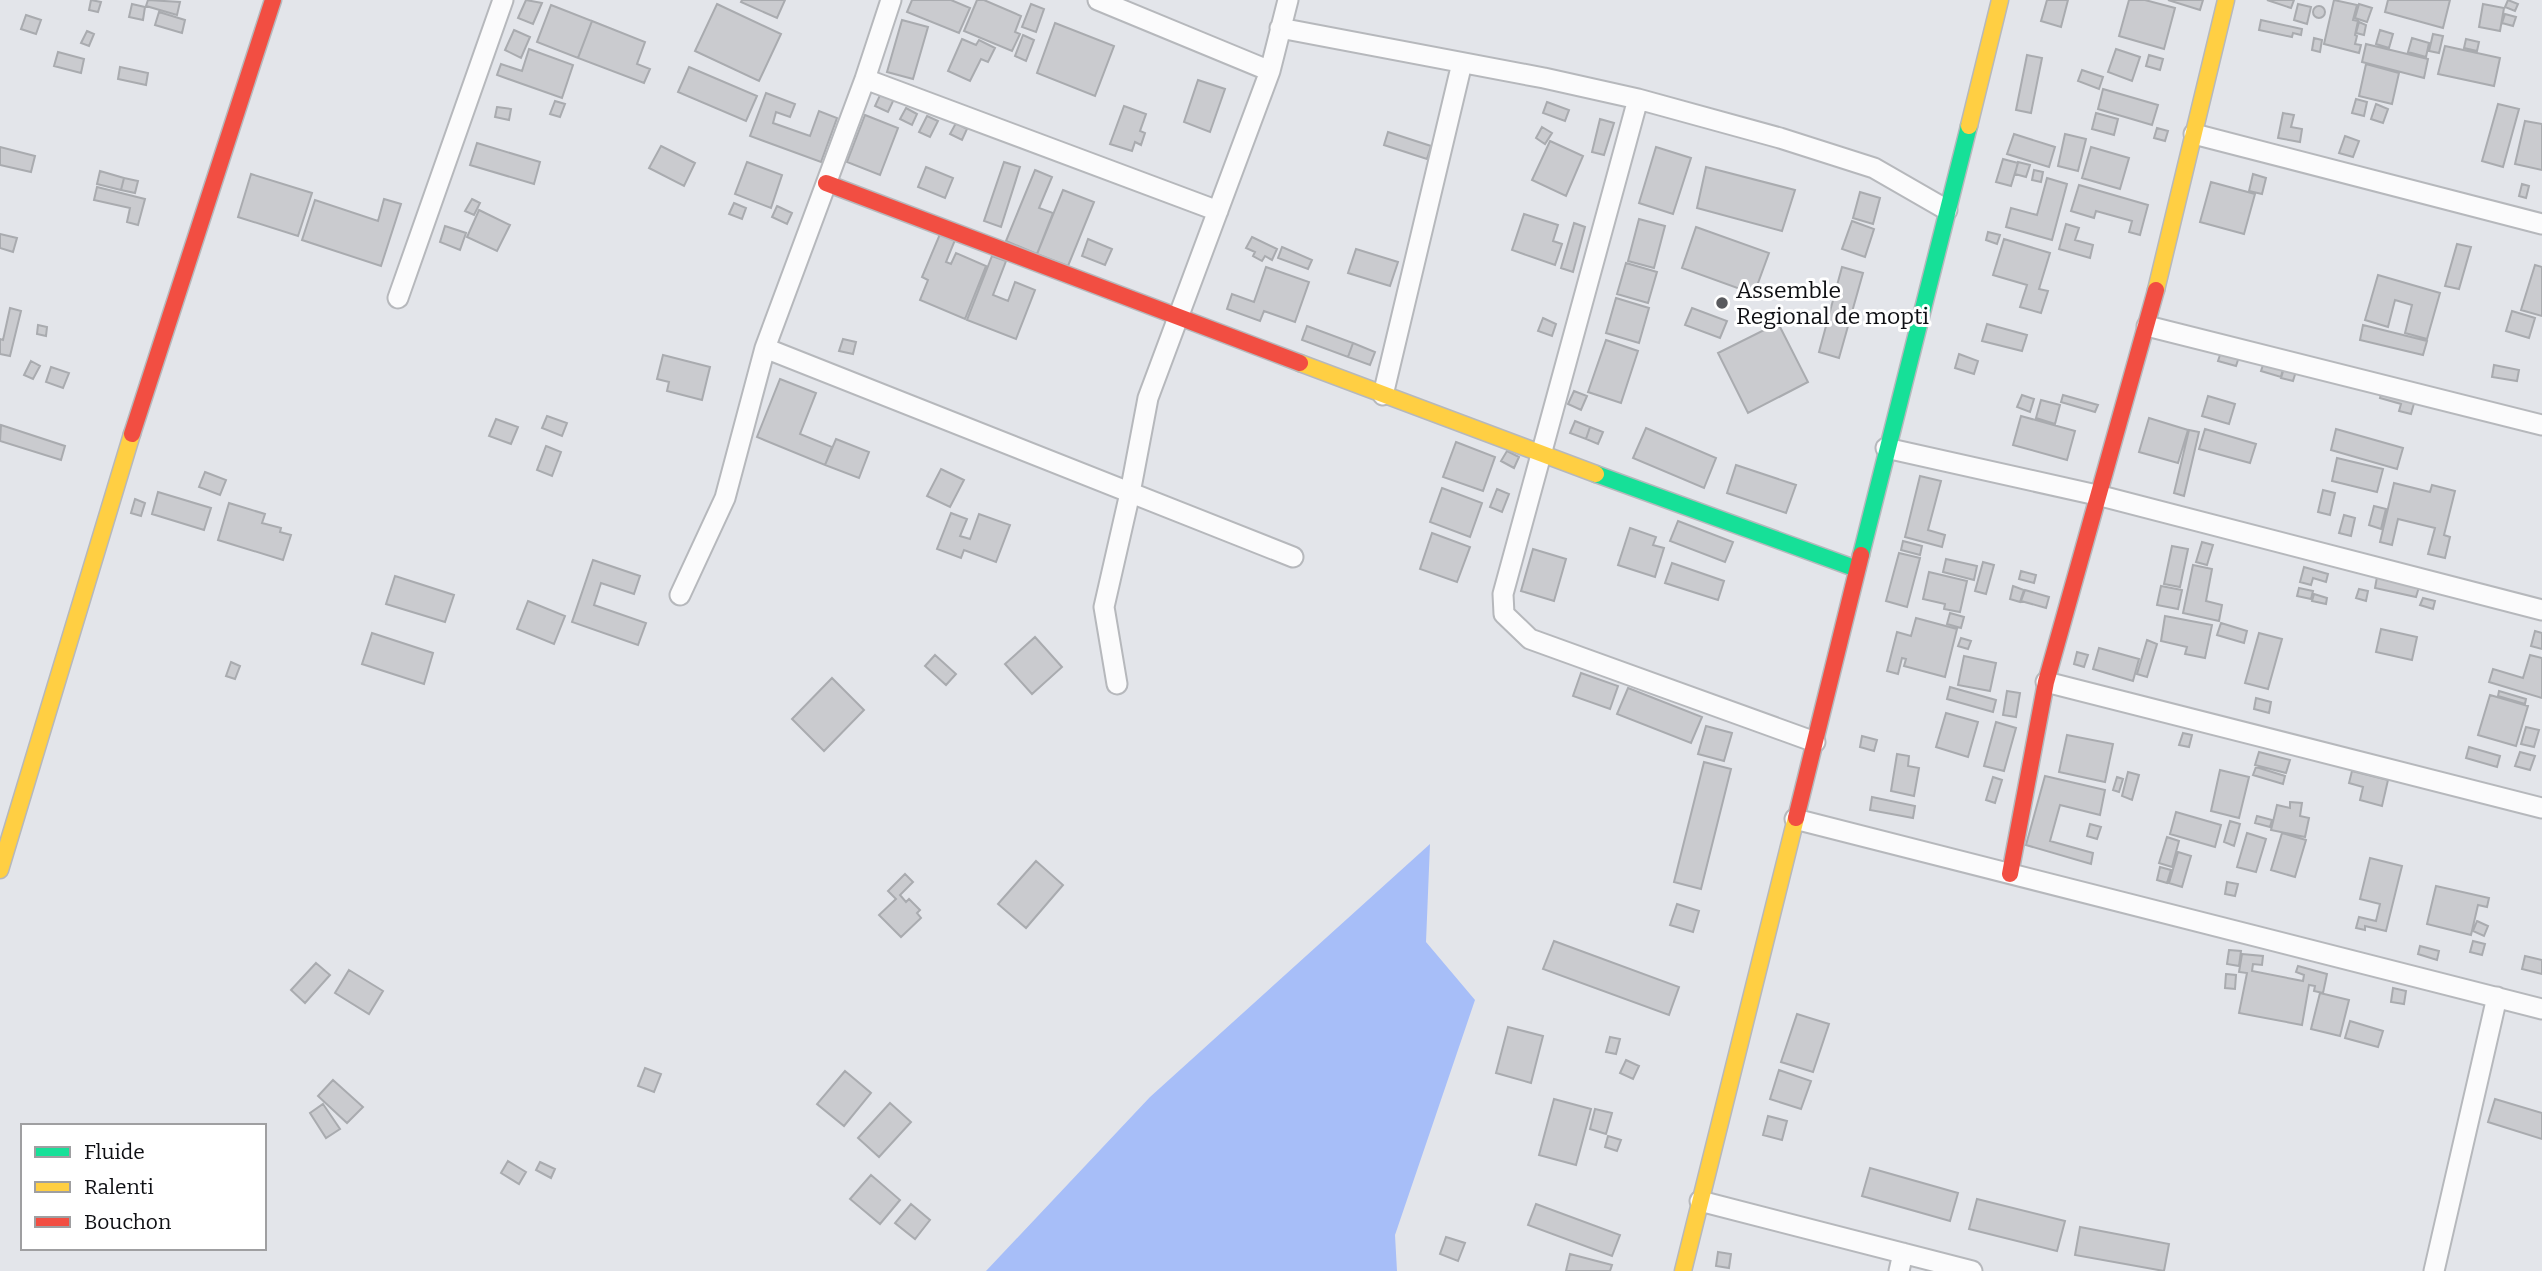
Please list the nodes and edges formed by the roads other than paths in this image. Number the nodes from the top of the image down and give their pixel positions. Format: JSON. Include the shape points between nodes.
{"nodes":[{"id":1,"x":273,"y":0,"type":"edge"},
{"id":2,"x":503,"y":0,"type":"edge"},
{"id":3,"x":891,"y":0,"type":"edge"},
{"id":4,"x":1098,"y":0,"type":"edge"},
{"id":5,"x":1288,"y":0,"type":"edge"},
{"id":6,"x":2000,"y":0,"type":"edge"},
{"id":7,"x":2226,"y":0,"type":"edge"},
{"id":8,"x":1280,"y":28,"type":"junction"},
{"id":9,"x":1462,"y":63,"type":"junction"},
{"id":10,"x":1270,"y":71,"type":"junction"},
{"id":11,"x":865,"y":79,"type":"junction"},
{"id":12,"x":1638,"y":99,"type":"junction"},
{"id":13,"x":2194,"y":134,"type":"junction"},
{"id":14,"x":826,"y":183,"type":"junction"},
{"id":15,"x":1947,"y":210,"type":"junction"},
{"id":16,"x":1218,"y":211,"type":"junction"},
{"id":17,"x":2542,"y":224,"type":"edge"},
{"id":18,"x":398,"y":298,"type":"dead end"},
{"id":19,"x":1179,"y":317,"type":"junction"},
{"id":20,"x":2147,"y":326,"type":"junction"},
{"id":21,"x":765,"y":348,"type":"junction"},
{"id":22,"x":1383,"y":395,"type":"junction"},
{"id":23,"x":2542,"y":425,"type":"edge"},
{"id":24,"x":1886,"y":448,"type":"junction"},
{"id":25,"x":1542,"y":455,"type":"junction"},
{"id":26,"x":1130,"y":493,"type":"junction"},
{"id":27,"x":2101,"y":496,"type":"junction"},
{"id":28,"x":1293,"y":557,"type":"dead end"},
{"id":29,"x":1857,"y":569,"type":"junction"},
{"id":30,"x":680,"y":595,"type":"dead end"},
{"id":31,"x":2542,"y":610,"type":"edge"},
{"id":32,"x":2046,"y":682,"type":"junction"},
{"id":33,"x":1117,"y":684,"type":"dead end"},
{"id":34,"x":1815,"y":742,"type":"junction"},
{"id":35,"x":2542,"y":808,"type":"edge"},
{"id":36,"x":1796,"y":819,"type":"junction"},
{"id":37,"x":0,"y":870,"type":"edge"},
{"id":38,"x":2010,"y":874,"type":"junction"},
{"id":39,"x":2497,"y":997,"type":"junction"},
{"id":40,"x":2542,"y":1009,"type":"edge"},
{"id":41,"x":1700,"y":1201,"type":"junction"},
{"id":42,"x":1901,"y":1262,"type":"edge"},
{"id":43,"x":1683,"y":1271,"type":"edge"},
{"id":44,"x":1972,"y":1271,"type":"edge"},
{"id":45,"x":2434,"y":1271,"type":"edge"}],
"edges":[{"from":1,"to":37,"type":"street","via":[[128,445]]},
{"from":2,"to":18,"type":"street"},
{"from":3,"to":11,"type":"street"},
{"from":4,"to":10,"type":"street"},
{"from":5,"to":8,"type":"street"},
{"from":6,"to":15,"type":"street"},
{"from":7,"to":13,"type":"street"},
{"from":8,"to":9,"type":"street"},
{"from":8,"to":10,"type":"street"},
{"from":9,"to":12,"type":"street"},
{"from":9,"to":22,"type":"street"},
{"from":10,"to":16,"type":"street"},
{"from":11,"to":14,"type":"street"},
{"from":11,"to":16,"type":"street"},
{"from":12,"to":15,"type":"street","via":[[1874,168]]},
{"from":12,"to":25,"type":"street"},
{"from":13,"to":17,"type":"street"},
{"from":13,"to":20,"type":"street"},
{"from":14,"to":19,"type":"street"},
{"from":14,"to":21,"type":"street"},
{"from":15,"to":24,"type":"street"},
{"from":16,"to":19,"type":"street"},
{"from":19,"to":22,"type":"street"},
{"from":19,"to":26,"type":"street","via":[[1148,398]]},
{"from":20,"to":23,"type":"street"},
{"from":20,"to":27,"type":"street"},
{"from":21,"to":26,"type":"street"},
{"from":21,"to":30,"type":"street","via":[[725,498]]},
{"from":22,"to":25,"type":"street"},
{"from":24,"to":27,"type":"street"},
{"from":24,"to":29,"type":"street"},
{"from":25,"to":29,"type":"street"},
{"from":25,"to":34,"type":"street","via":[[1503,594],[1504,614],[1517,628],[1530,639]]},
{"from":26,"to":28,"type":"street"},
{"from":26,"to":33,"type":"street","via":[[1104,607]]},
{"from":27,"to":31,"type":"street"},
{"from":27,"to":32,"type":"street"},
{"from":29,"to":34,"type":"street"},
{"from":32,"to":35,"type":"street"},
{"from":32,"to":38,"type":"street"},
{"from":34,"to":36,"type":"street"},
{"from":36,"to":38,"type":"street"},
{"from":36,"to":41,"type":"street"},
{"from":38,"to":39,"type":"street"},
{"from":39,"to":40,"type":"street"},
{"from":39,"to":45,"type":"street"},
{"from":41,"to":42,"type":"street"},
{"from":41,"to":43,"type":"street"},
{"from":42,"to":44,"type":"street"}]}
